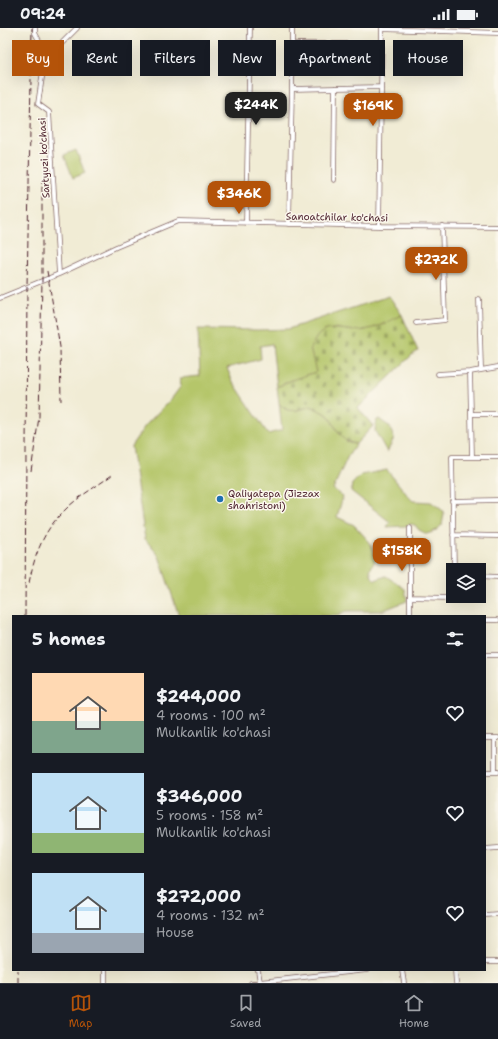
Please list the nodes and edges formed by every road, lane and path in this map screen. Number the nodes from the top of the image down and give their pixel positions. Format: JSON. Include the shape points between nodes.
{"nodes":[{"id":1,"x":35,"y":28,"type":"edge"},
{"id":2,"x":77,"y":28,"type":"edge"},
{"id":3,"x":250,"y":28,"type":"edge"},
{"id":4,"x":292,"y":28,"type":"edge"},
{"id":5,"x":382,"y":29,"type":"edge"},
{"id":6,"x":469,"y":30,"type":"edge"},
{"id":7,"x":498,"y":33,"type":"edge"},
{"id":8,"x":39,"y":40,"type":"edge"},
{"id":9,"x":292,"y":40,"type":"edge"},
{"id":10,"x":382,"y":40,"type":"edge"},
{"id":11,"x":64,"y":41,"type":"edge"},
{"id":12,"x":42,"y":76,"type":"edge"},
{"id":13,"x":292,"y":76,"type":"edge"},
{"id":14,"x":381,"y":76,"type":"edge"},
{"id":15,"x":381,"y":87,"type":"junction"},
{"id":16,"x":335,"y":88,"type":"junction"},
{"id":17,"x":292,"y":89,"type":"junction"},
{"id":18,"x":334,"y":180,"type":"dead end"},
{"id":19,"x":246,"y":224,"type":"junction"},
{"id":20,"x":289,"y":224,"type":"junction"},
{"id":21,"x":379,"y":226,"type":"junction"},
{"id":22,"x":442,"y":226,"type":"junction"},
{"id":23,"x":498,"y":227,"type":"edge"},
{"id":24,"x":59,"y":274,"type":"junction"},
{"id":25,"x":0,"y":298,"type":"edge"},
{"id":26,"x":479,"y":300,"type":"dead end"},
{"id":27,"x":416,"y":323,"type":"dead end"},
{"id":28,"x":498,"y":367,"type":"edge"},
{"id":29,"x":481,"y":370,"type":"junction"},
{"id":30,"x":470,"y":372,"type":"junction"},
{"id":31,"x":438,"y":374,"type":"dead end"},
{"id":32,"x":471,"y":414,"type":"junction"},
{"id":33,"x":498,"y":414,"type":"edge"},
{"id":34,"x":472,"y":457,"type":"junction"},
{"id":35,"x":498,"y":457,"type":"edge"},
{"id":36,"x":498,"y":500,"type":"edge"},
{"id":37,"x":452,"y":501,"type":"junction"},
{"id":38,"x":410,"y":528,"type":"dead end"},
{"id":39,"x":453,"y":535,"type":"junction"},
{"id":40,"x":498,"y":536,"type":"edge"},
{"id":41,"x":454,"y":563,"type":"edge"},
{"id":42,"x":486,"y":576,"type":"edge"},
{"id":43,"x":498,"y":577,"type":"edge"},
{"id":44,"x":410,"y":598,"type":"junction"},
{"id":45,"x":446,"y":598,"type":"edge"},
{"id":46,"x":410,"y":615,"type":"edge"},
{"id":47,"x":486,"y":620,"type":"edge"},
{"id":48,"x":498,"y":620,"type":"edge"},
{"id":49,"x":486,"y":654,"type":"edge"},
{"id":50,"x":498,"y":655,"type":"edge"},
{"id":51,"x":496,"y":738,"type":"edge"},
{"id":52,"x":496,"y":772,"type":"edge"},
{"id":53,"x":498,"y":848,"type":"edge"},
{"id":54,"x":486,"y":849,"type":"edge"},
{"id":55,"x":498,"y":914,"type":"edge"},
{"id":56,"x":486,"y":915,"type":"edge"},
{"id":57,"x":486,"y":962,"type":"edge"},
{"id":58,"x":498,"y":962,"type":"edge"},
{"id":59,"x":105,"y":971,"type":"edge"},
{"id":60,"x":258,"y":971,"type":"edge"},
{"id":61,"x":359,"y":971,"type":"edge"},
{"id":62,"x":402,"y":971,"type":"edge"},
{"id":63,"x":455,"y":971,"type":"edge"},
{"id":64,"x":284,"y":981,"type":"edge"},
{"id":65,"x":260,"y":982,"type":"edge"},
{"id":66,"x":105,"y":983,"type":"edge"},
{"id":67,"x":251,"y":983,"type":"edge"},
{"id":68,"x":404,"y":983,"type":"edge"},
{"id":69,"x":456,"y":983,"type":"edge"}],
"edges":[{"from":1,"to":8,"type":"street"},
{"from":2,"to":11,"type":"street"},
{"from":3,"to":19,"type":"street"},
{"from":4,"to":9,"type":"street"},
{"from":5,"to":6,"type":"street"},
{"from":5,"to":10,"type":"street"},
{"from":6,"to":7,"type":"street"},
{"from":12,"to":24,"type":"street","name":"Sartyuzi ko'chasi","via":[[38,104],[49,112]]},
{"from":13,"to":17,"type":"street"},
{"from":14,"to":15,"type":"street"},
{"from":15,"to":16,"type":"street"},
{"from":15,"to":21,"type":"street"},
{"from":16,"to":17,"type":"street"},
{"from":16,"to":18,"type":"street"},
{"from":17,"to":20,"type":"street"},
{"from":19,"to":20,"type":"street","name":"Sanoatchilar ko'chasi"},
{"from":19,"to":24,"type":"street","name":"Sanoatchilar ko'chasi","via":[[178,220]]},
{"from":20,"to":21,"type":"street","name":"Sanoatchilar ko'chasi"},
{"from":21,"to":22,"type":"street","name":"Sanoatchilar ko'chasi"},
{"from":22,"to":23,"type":"street","name":"Sanoatchilar ko'chasi"},
{"from":22,"to":27,"type":"street","via":[[446,320]]},
{"from":24,"to":25,"type":"street","name":"Sanoatchilar ko'chasi"},
{"from":26,"to":29,"type":"street"},
{"from":28,"to":29,"type":"street"},
{"from":29,"to":30,"type":"street"},
{"from":30,"to":31,"type":"street"},
{"from":30,"to":32,"type":"street"},
{"from":32,"to":33,"type":"street"},
{"from":32,"to":34,"type":"street"},
{"from":34,"to":35,"type":"street"},
{"from":34,"to":37,"type":"street","via":[[452,457]]},
{"from":36,"to":37,"type":"street"},
{"from":37,"to":39,"type":"street"},
{"from":38,"to":44,"type":"street"},
{"from":39,"to":40,"type":"street"},
{"from":39,"to":41,"type":"street"},
{"from":42,"to":43,"type":"street"},
{"from":44,"to":45,"type":"street"},
{"from":44,"to":46,"type":"street"},
{"from":47,"to":48,"type":"street"},
{"from":49,"to":50,"type":"street"},
{"from":51,"to":52,"type":"street"},
{"from":53,"to":54,"type":"street"},
{"from":55,"to":56,"type":"street"},
{"from":57,"to":58,"type":"street"},
{"from":59,"to":66,"type":"street"},
{"from":60,"to":65,"type":"street"},
{"from":61,"to":64,"type":"street"},
{"from":62,"to":68,"type":"street"},
{"from":63,"to":69,"type":"street"},
{"from":64,"to":65,"type":"street"},
{"from":65,"to":67,"type":"street"}]}
